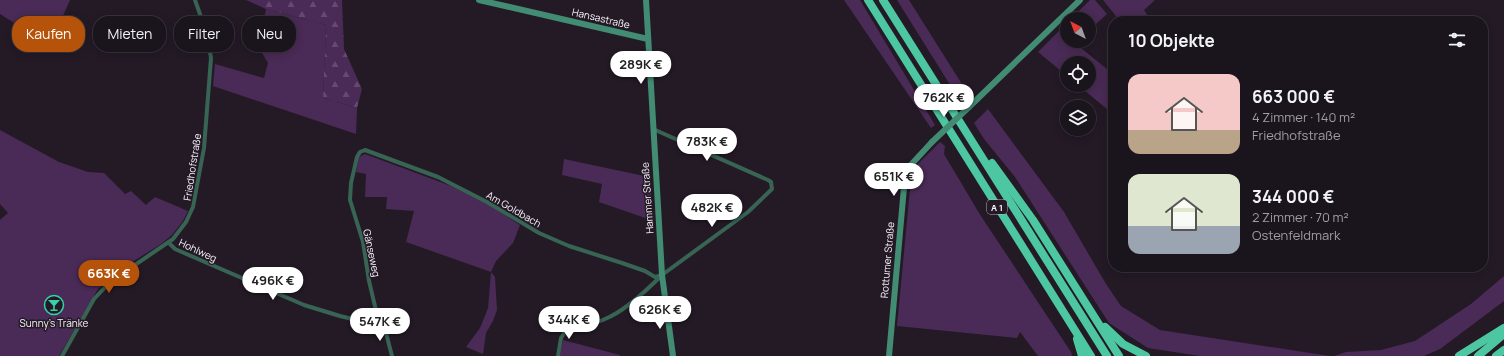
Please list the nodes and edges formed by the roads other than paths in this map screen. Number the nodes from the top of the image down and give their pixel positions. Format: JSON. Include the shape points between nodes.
{"nodes":[{"id":1,"x":195,"y":0,"type":"edge"},
{"id":2,"x":479,"y":0,"type":"edge"},
{"id":3,"x":646,"y":0,"type":"edge"},
{"id":4,"x":868,"y":0,"type":"edge"},
{"id":5,"x":883,"y":0,"type":"edge"},
{"id":6,"x":1080,"y":0,"type":"edge"},
{"id":7,"x":648,"y":39,"type":"junction"},
{"id":8,"x":653,"y":129,"type":"junction"},
{"id":9,"x":971,"y":140,"type":"junction"},
{"id":10,"x":360,"y":152,"type":"joint"},
{"id":11,"x":169,"y":243,"type":"junction"},
{"id":12,"x":662,"y":275,"type":"junction"},
{"id":13,"x":1090,"y":310,"type":"junction"},
{"id":14,"x":379,"y":323,"type":"junction"},
{"id":15,"x":1073,"y":327,"type":"junction"},
{"id":16,"x":1504,"y":328,"type":"edge"},
{"id":17,"x":1504,"y":334,"type":"edge"},
{"id":18,"x":1504,"y":350,"type":"edge"},
{"id":19,"x":62,"y":356,"type":"edge"},
{"id":20,"x":392,"y":356,"type":"edge"},
{"id":21,"x":558,"y":356,"type":"edge"},
{"id":22,"x":673,"y":356,"type":"edge"},
{"id":23,"x":889,"y":356,"type":"edge"},
{"id":24,"x":1082,"y":356,"type":"edge"},
{"id":25,"x":1091,"y":356,"type":"edge"},
{"id":26,"x":1106,"y":356,"type":"edge"},
{"id":27,"x":1120,"y":356,"type":"edge"},
{"id":28,"x":1146,"y":356,"type":"edge"},
{"id":29,"x":1459,"y":356,"type":"edge"},
{"id":30,"x":1478,"y":356,"type":"edge"},
{"id":31,"x":1496,"y":356,"type":"edge"}],
"edges":[{"from":1,"to":11,"type":"street","name":"Friedhofstraße","via":[[210,49],[207,128],[193,208],[183,228]]},
{"from":2,"to":7,"type":"street","name":"Hansastraße"},
{"from":3,"to":7,"type":"street","name":"Hammer Straße"},
{"from":4,"to":15,"type":"highway","number":"A 1"},
{"from":5,"to":9,"type":"highway","number":"A 1"},
{"from":6,"to":23,"type":"street","name":"Rottumer Straße","bridge":true,"via":[[908,168],[905,176]]},
{"from":7,"to":8,"type":"street","name":"Hammer Straße"},
{"from":8,"to":12,"type":"street","name":"Hammer Straße"},
{"from":8,"to":12,"type":"street","via":[[768,180],[772,186],[772,189],[748,212]]},
{"from":9,"to":13,"type":"highway","via":[[991,162],[1033,220]]},
{"from":9,"to":26,"type":"highway","number":"A 1"},
{"from":10,"to":12,"type":"street","name":"Am Goldbach","via":[[365,150],[438,177],[540,233],[569,246],[622,262],[655,277]]},
{"from":10,"to":14,"type":"street","name":"Gänseweg","via":[[351,183],[350,200],[363,242]]},
{"from":11,"to":14,"type":"street","name":"Hohlweg","via":[[175,249],[304,305],[373,324]]},
{"from":11,"to":19,"type":"street","name":"Friedhofstraße","via":[[121,274],[101,291]]},
{"from":12,"to":21,"type":"street","via":[[606,319],[566,330],[562,335]]},
{"from":12,"to":22,"type":"street","name":"Hammer Straße"},
{"from":13,"to":27,"type":"highway"},
{"from":13,"to":28,"type":"highway","via":[[1123,344]]},
{"from":14,"to":20,"type":"street","name":"Gänseweg","via":[[386,333]]},
{"from":15,"to":24,"type":"highway"},
{"from":15,"to":25,"type":"highway","number":"A 1"},
{"from":16,"to":29,"type":"highway"},
{"from":17,"to":30,"type":"highway"},
{"from":18,"to":31,"type":"highway"}]}
